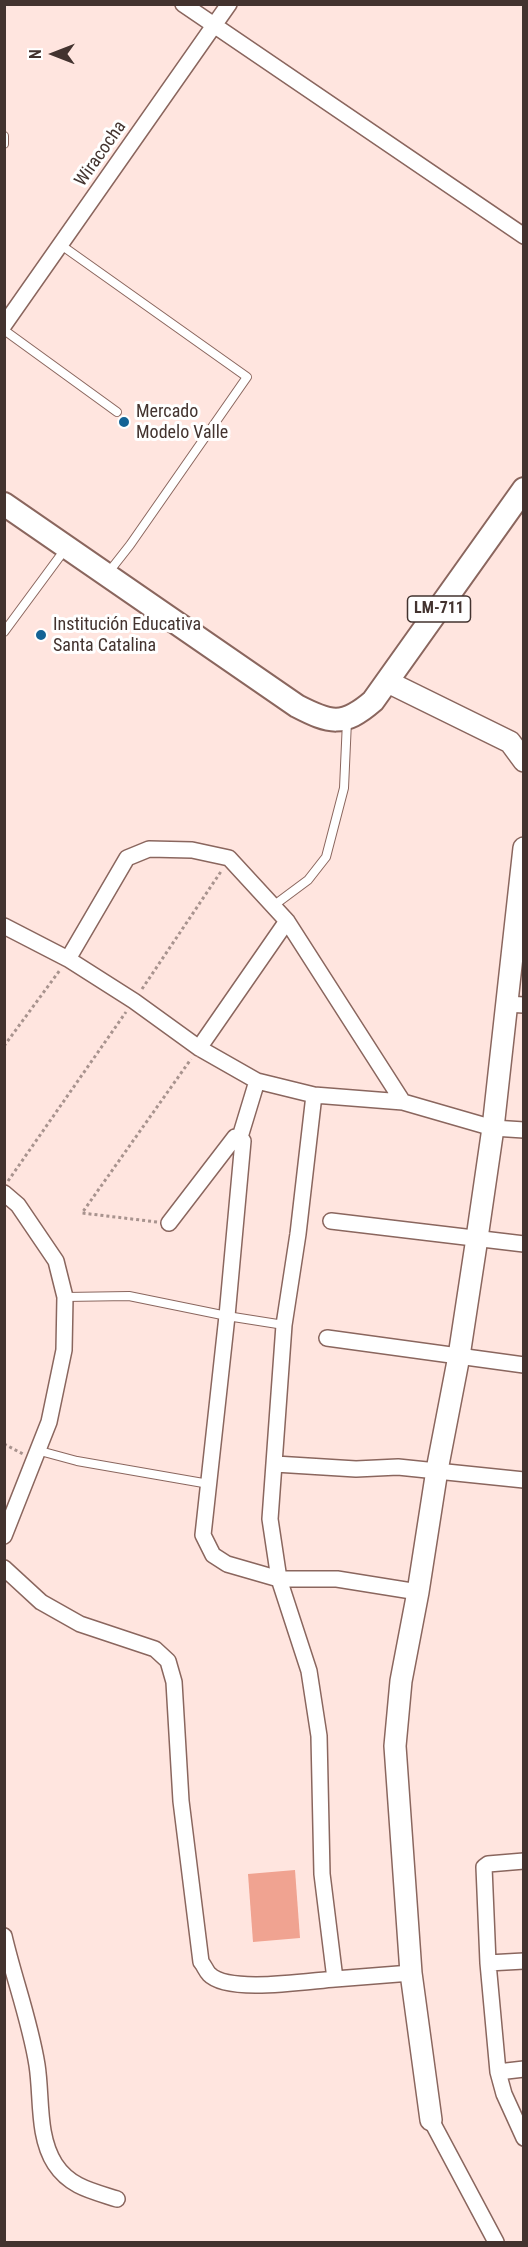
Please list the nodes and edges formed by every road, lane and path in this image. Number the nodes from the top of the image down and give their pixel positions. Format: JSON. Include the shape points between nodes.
{"nodes":[{"id":1,"x":183,"y":4,"type":"edge"},
{"id":2,"x":229,"y":4,"type":"edge"},
{"id":3,"x":214,"y":26,"type":"junction"},
{"id":4,"x":4,"y":136,"type":"edge"},
{"id":5,"x":4,"y":144,"type":"edge"},
{"id":6,"x":524,"y":236,"type":"edge"},
{"id":7,"x":61,"y":245,"type":"junction"},
{"id":8,"x":4,"y":325,"type":"edge"},
{"id":9,"x":4,"y":330,"type":"edge"},
{"id":10,"x":117,"y":412,"type":"dead end"},
{"id":11,"x":524,"y":489,"type":"edge"},
{"id":12,"x":4,"y":504,"type":"edge"},
{"id":13,"x":67,"y":547,"type":"junction"},
{"id":14,"x":108,"y":574,"type":"junction"},
{"id":15,"x":4,"y":632,"type":"edge"},
{"id":16,"x":388,"y":682,"type":"junction"},
{"id":17,"x":347,"y":720,"type":"junction"},
{"id":18,"x":524,"y":761,"type":"edge"},
{"id":19,"x":524,"y":848,"type":"edge"},
{"id":20,"x":229,"y":858,"type":"junction"},
{"id":21,"x":522,"y":888,"type":"edge"},
{"id":22,"x":273,"y":906,"type":"junction"},
{"id":23,"x":287,"y":921,"type":"junction"},
{"id":24,"x":4,"y":926,"type":"edge"},
{"id":25,"x":68,"y":959,"type":"junction"},
{"id":26,"x":134,"y":1001,"type":"junction"},
{"id":27,"x":514,"y":1004,"type":"edge"},
{"id":28,"x":4,"y":1046,"type":"edge"},
{"id":29,"x":199,"y":1048,"type":"junction"},
{"id":30,"x":257,"y":1081,"type":"junction"},
{"id":31,"x":314,"y":1095,"type":"junction"},
{"id":32,"x":403,"y":1102,"type":"junction"},
{"id":33,"x":493,"y":1128,"type":"junction"},
{"id":34,"x":524,"y":1130,"type":"edge"},
{"id":35,"x":240,"y":1137,"type":"junction"},
{"id":36,"x":4,"y":1185,"type":"edge"},
{"id":37,"x":4,"y":1193,"type":"edge"},
{"id":38,"x":331,"y":1221,"type":"dead end"},
{"id":39,"x":169,"y":1223,"type":"joint"},
{"id":40,"x":477,"y":1238,"type":"junction"},
{"id":41,"x":524,"y":1244,"type":"edge"},
{"id":42,"x":65,"y":1298,"type":"junction"},
{"id":43,"x":227,"y":1316,"type":"junction"},
{"id":44,"x":284,"y":1325,"type":"junction"},
{"id":45,"x":327,"y":1338,"type":"dead end"},
{"id":46,"x":459,"y":1356,"type":"junction"},
{"id":47,"x":524,"y":1365,"type":"edge"},
{"id":48,"x":40,"y":1451,"type":"junction"},
{"id":49,"x":275,"y":1464,"type":"junction"},
{"id":50,"x":437,"y":1470,"type":"junction"},
{"id":51,"x":524,"y":1480,"type":"edge"},
{"id":52,"x":210,"y":1484,"type":"junction"},
{"id":53,"x":4,"y":1536,"type":"edge"},
{"id":54,"x":4,"y":1568,"type":"edge"},
{"id":55,"x":279,"y":1579,"type":"junction"},
{"id":56,"x":418,"y":1592,"type":"junction"},
{"id":57,"x":524,"y":1860,"type":"edge"},
{"id":58,"x":4,"y":1936,"type":"edge"},
{"id":59,"x":524,"y":1961,"type":"edge"},
{"id":60,"x":488,"y":1963,"type":"junction"},
{"id":61,"x":411,"y":1973,"type":"junction"},
{"id":62,"x":335,"y":1979,"type":"junction"},
{"id":63,"x":524,"y":2069,"type":"edge"},
{"id":64,"x":498,"y":2072,"type":"junction"},
{"id":65,"x":431,"y":2120,"type":"joint"},
{"id":66,"x":524,"y":2138,"type":"edge"},
{"id":67,"x":117,"y":2199,"type":"dead end"},
{"id":68,"x":496,"y":2242,"type":"edge"}],
"edges":[{"from":1,"to":3,"type":"street"},
{"from":2,"to":3,"type":"street","name":"Wiracocha"},
{"from":3,"to":6,"type":"street"},
{"from":3,"to":7,"type":"street","name":"Wiracocha"},
{"from":4,"to":5,"type":"lane"},
{"from":7,"to":8,"type":"street","name":"Wiracocha"},
{"from":7,"to":14,"type":"lane","via":[[247,376]]},
{"from":9,"to":10,"type":"lane"},
{"from":11,"to":16,"type":"main road","number":"LM-711"},
{"from":12,"to":13,"type":"main road"},
{"from":13,"to":14,"type":"main road"},
{"from":13,"to":15,"type":"lane"},
{"from":14,"to":17,"type":"main road","via":[[297,705],[319,718]]},
{"from":16,"to":17,"type":"main road","number":"LM-711","via":[[374,701]]},
{"from":16,"to":18,"type":"street","via":[[510,742]]},
{"from":17,"to":22,"type":"lane","via":[[344,788],[326,857],[308,880]]},
{"from":19,"to":21,"type":"street"},
{"from":20,"to":22,"type":"street"},
{"from":20,"to":25,"type":"street","via":[[192,850],[149,849],[127,858]]},
{"from":20,"to":26,"type":"path"},
{"from":21,"to":27,"type":"street"},
{"from":22,"to":23,"type":"street"},
{"from":23,"to":29,"type":"street"},
{"from":23,"to":32,"type":"street"},
{"from":24,"to":25,"type":"street"},
{"from":25,"to":26,"type":"street"},
{"from":25,"to":28,"type":"path"},
{"from":26,"to":29,"type":"street"},
{"from":26,"to":36,"type":"path"},
{"from":27,"to":33,"type":"street"},
{"from":29,"to":30,"type":"street"},
{"from":29,"to":39,"type":"path","via":[[82,1213]]},
{"from":30,"to":31,"type":"street"},
{"from":30,"to":35,"type":"street"},
{"from":31,"to":32,"type":"street"},
{"from":31,"to":44,"type":"street"},
{"from":32,"to":33,"type":"street"},
{"from":33,"to":34,"type":"street"},
{"from":33,"to":40,"type":"street"},
{"from":35,"to":39,"type":"street","via":[[235,1137]]},
{"from":35,"to":43,"type":"street","via":[[243,1141]]},
{"from":37,"to":42,"type":"street","via":[[18,1204],[56,1261]]},
{"from":38,"to":40,"type":"street"},
{"from":40,"to":41,"type":"street"},
{"from":40,"to":46,"type":"street"},
{"from":42,"to":43,"type":"lane","via":[[129,1296]]},
{"from":42,"to":48,"type":"street","via":[[64,1350]]},
{"from":43,"to":44,"type":"lane"},
{"from":43,"to":52,"type":"street"},
{"from":44,"to":49,"type":"street"},
{"from":45,"to":46,"type":"street"},
{"from":46,"to":47,"type":"street"},
{"from":46,"to":50,"type":"street"},
{"from":48,"to":52,"type":"lane"},
{"from":48,"to":53,"type":"street"},
{"from":49,"to":50,"type":"street"},
{"from":49,"to":55,"type":"street","via":[[270,1519]]},
{"from":50,"to":51,"type":"street"},
{"from":50,"to":56,"type":"street"},
{"from":52,"to":55,"type":"street","via":[[203,1535],[213,1555],[226,1564]]},
{"from":54,"to":62,"type":"street","via":[[41,1602],[80,1624],[155,1649],[168,1661],[174,1682],[181,1801],[201,1962],[210,1975],[244,1986]]},
{"from":55,"to":56,"type":"street","via":[[337,1579]]},
{"from":55,"to":62,"type":"street","via":[[309,1671],[319,1736],[322,1874]]},
{"from":56,"to":61,"type":"street","via":[[401,1681],[395,1746]]},
{"from":57,"to":60,"type":"street","via":[[484,1866]]},
{"from":58,"to":67,"type":"street","via":[[37,2066],[45,2143],[56,2165],[76,2186]]},
{"from":59,"to":60,"type":"street"},
{"from":60,"to":64,"type":"street"},
{"from":61,"to":62,"type":"street"},
{"from":61,"to":65,"type":"street"},
{"from":63,"to":64,"type":"street"},
{"from":64,"to":66,"type":"street"},
{"from":65,"to":68,"type":"street"}]}
